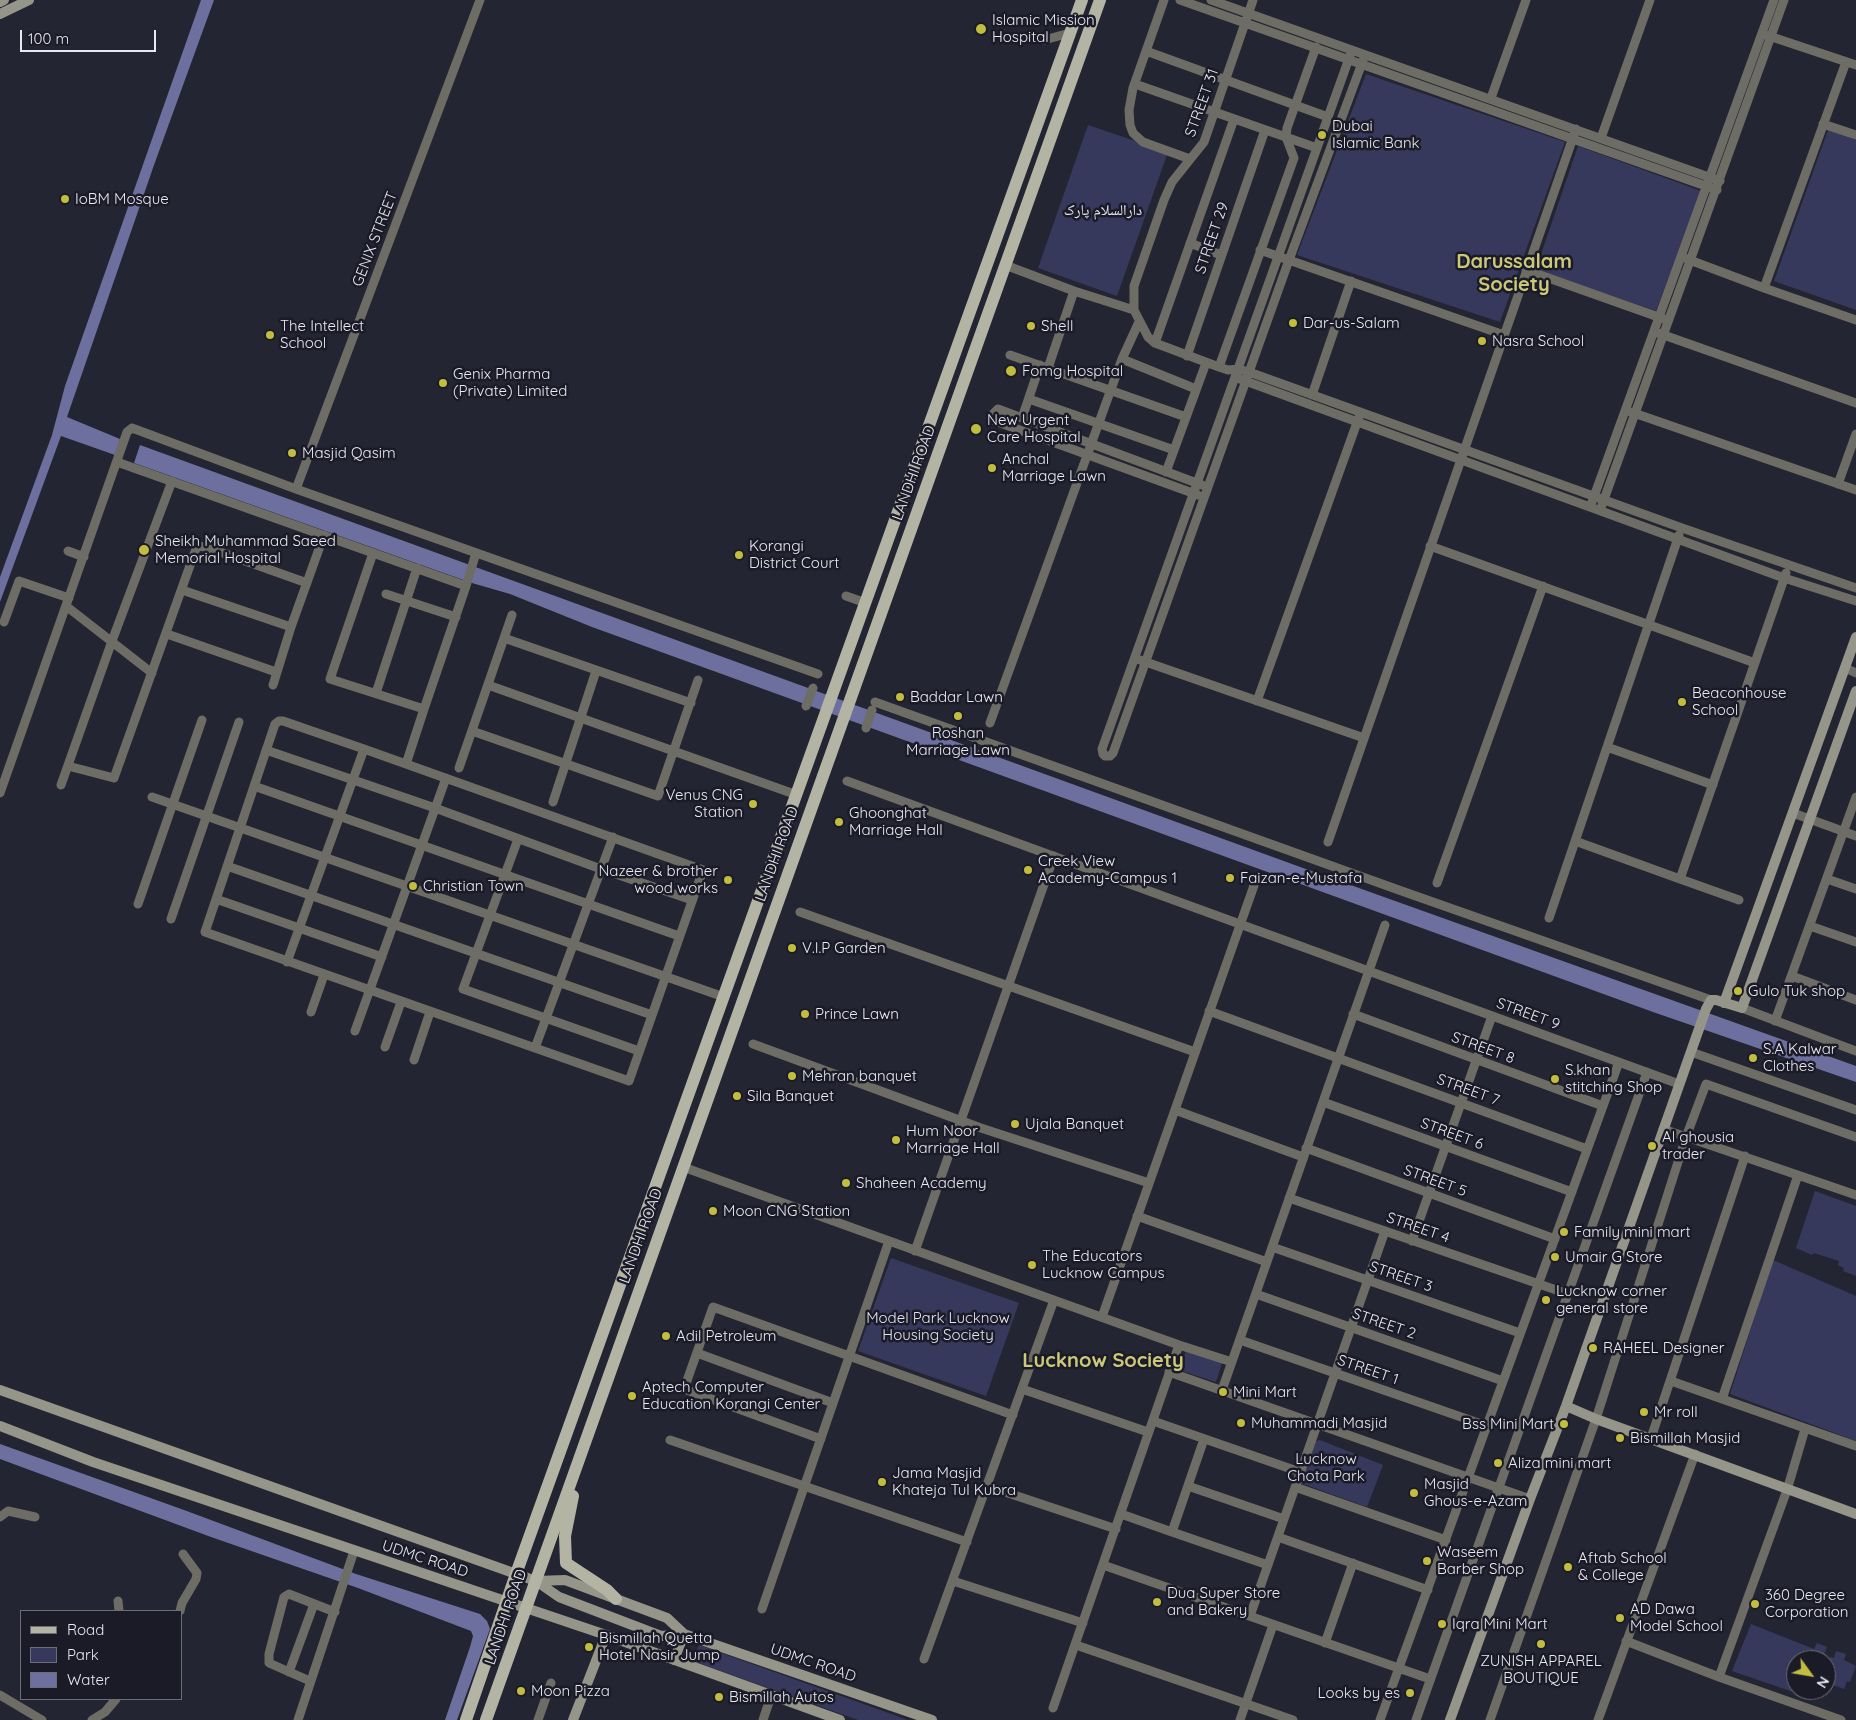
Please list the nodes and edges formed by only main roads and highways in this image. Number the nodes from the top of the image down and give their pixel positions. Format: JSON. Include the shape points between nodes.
{"nodes":[{"id":1,"x":4,"y":0,"type":"edge"},
{"id":2,"x":29,"y":0,"type":"edge"},
{"id":3,"x":1082,"y":0,"type":"edge"},
{"id":4,"x":1100,"y":0,"type":"edge"},
{"id":5,"x":0,"y":2,"type":"edge"},
{"id":6,"x":16,"y":3,"type":"edge"},
{"id":7,"x":0,"y":14,"type":"edge"},
{"id":8,"x":1856,"y":637,"type":"edge"},
{"id":9,"x":1856,"y":692,"type":"edge"},
{"id":10,"x":1724,"y":1003,"type":"junction"},
{"id":11,"x":0,"y":1390,"type":"edge"},
{"id":12,"x":1566,"y":1406,"type":"junction"},
{"id":13,"x":0,"y":1426,"type":"edge"},
{"id":14,"x":588,"y":1433,"type":"junction"},
{"id":15,"x":1856,"y":1514,"type":"edge"},
{"id":16,"x":525,"y":1548,"type":"junction"},
{"id":17,"x":545,"y":1554,"type":"junction"},
{"id":18,"x":516,"y":1574,"type":"junction"},
{"id":19,"x":536,"y":1581,"type":"junction"},
{"id":20,"x":616,"y":1599,"type":"junction"},
{"id":21,"x":507,"y":1602,"type":"junction"},
{"id":22,"x":526,"y":1609,"type":"junction"},
{"id":23,"x":684,"y":1634,"type":"junction"},
{"id":24,"x":606,"y":1635,"type":"junction"},
{"id":25,"x":674,"y":1660,"type":"junction"},
{"id":26,"x":466,"y":1720,"type":"edge"},
{"id":27,"x":486,"y":1720,"type":"edge"},
{"id":28,"x":572,"y":1720,"type":"edge"},
{"id":29,"x":840,"y":1720,"type":"edge"},
{"id":30,"x":932,"y":1720,"type":"edge"},
{"id":31,"x":1450,"y":1720,"type":"edge"}],
"edges":[{"from":1,"to":5,"type":"main road"},
{"from":2,"to":6,"type":"main road"},
{"from":3,"to":16,"type":"main road","name":"LANDHI ROAD"},
{"from":4,"to":14,"type":"main road","name":"LANDHI ROAD"},
{"from":6,"to":7,"type":"main road"},
{"from":8,"to":10,"type":"main road"},
{"from":9,"to":10,"type":"main road","via":[[1742,1008]]},
{"from":10,"to":12,"type":"main road","via":[[1709,1005],[1698,1031]]},
{"from":11,"to":18,"type":"main road"},
{"from":12,"to":15,"type":"main road"},
{"from":12,"to":31,"type":"main road"},
{"from":13,"to":21,"type":"main road","name":"UDMC ROAD","via":[[94,1462]]},
{"from":14,"to":17,"type":"main road","name":"LANDHI ROAD"},
{"from":14,"to":20,"type":"main road","via":[[565,1536],[566,1563]]},
{"from":16,"to":17,"type":"main road","via":[[533,1558]]},
{"from":16,"to":18,"type":"main road","name":"LANDHI ROAD"},
{"from":17,"to":19,"type":"main road","name":"LANDHI ROAD"},
{"from":18,"to":19,"type":"main road"},
{"from":18,"to":21,"type":"main road","name":"LANDHI ROAD"},
{"from":19,"to":20,"type":"main road","via":[[566,1580]]},
{"from":19,"to":22,"type":"main road","name":"LANDHI ROAD"},
{"from":19,"to":23,"type":"main road","via":[[559,1597],[661,1636]]},
{"from":20,"to":23,"type":"main road","via":[[667,1618]]},
{"from":21,"to":22,"type":"main road","name":"UDMC ROAD"},
{"from":21,"to":26,"type":"main road","name":"LANDHI ROAD"},
{"from":22,"to":24,"type":"main road","name":"UDMC ROAD"},
{"from":22,"to":27,"type":"main road","name":"LANDHI ROAD"},
{"from":23,"to":25,"type":"main road"},
{"from":23,"to":30,"type":"main road","name":"UDMC ROAD"},
{"from":24,"to":25,"type":"main road","name":"UDMC ROAD"},
{"from":24,"to":28,"type":"main road"},
{"from":25,"to":29,"type":"main road","name":"UDMC ROAD"}]}
